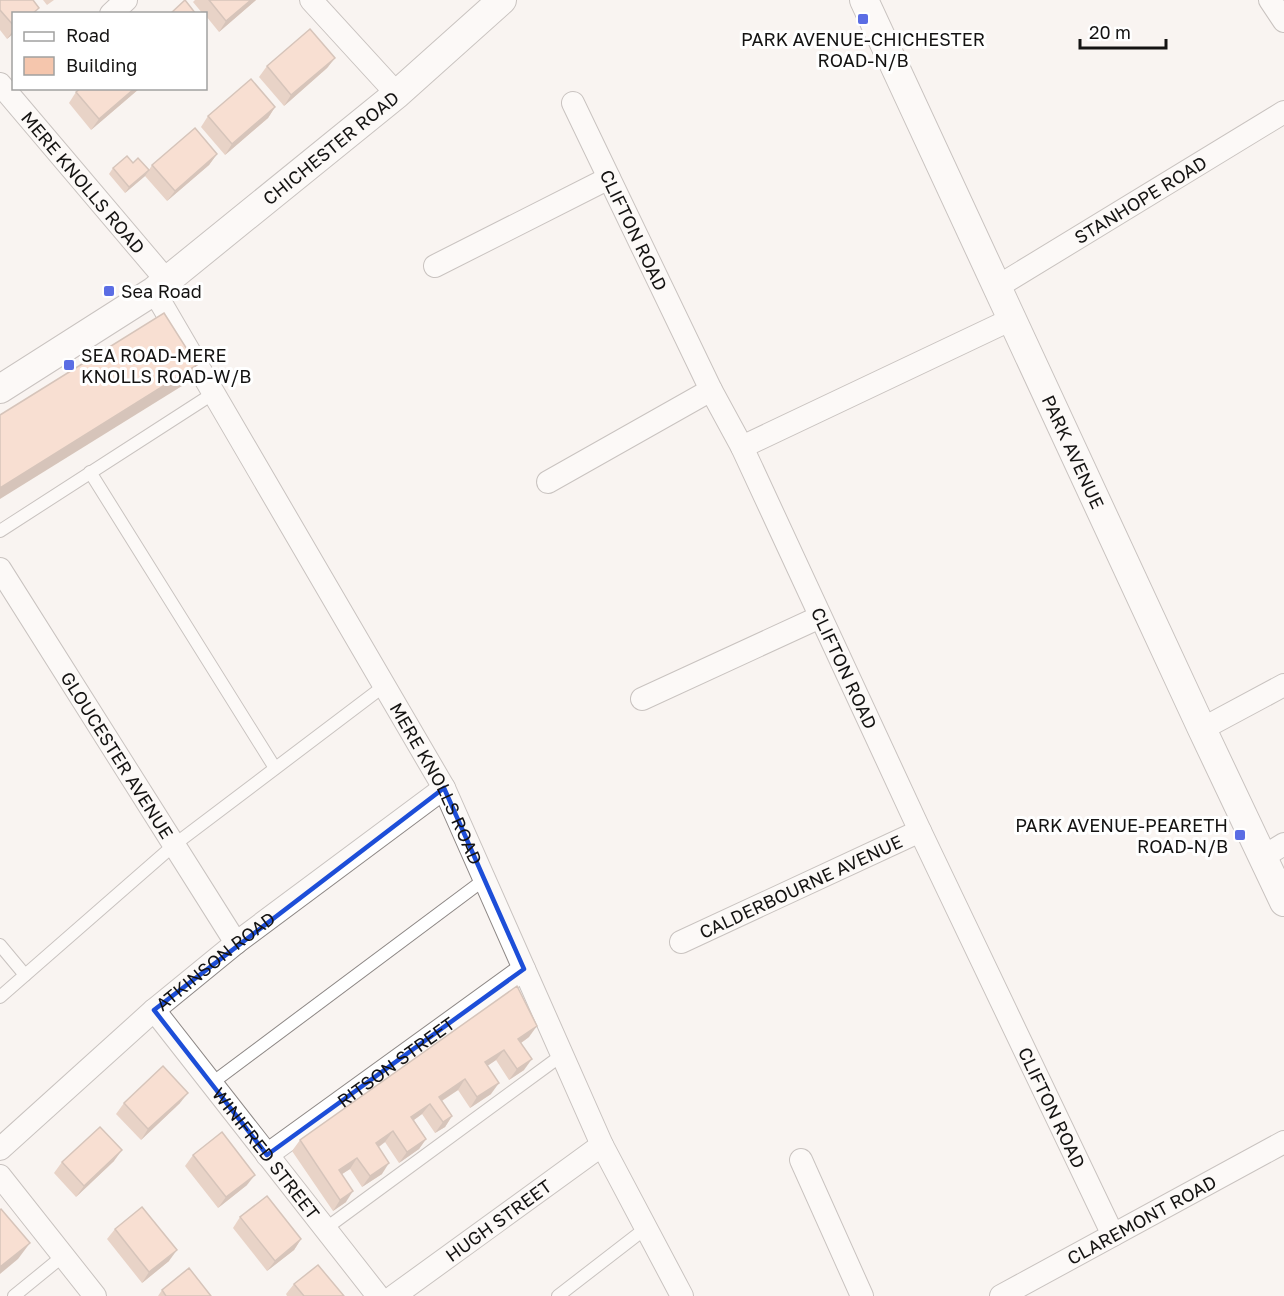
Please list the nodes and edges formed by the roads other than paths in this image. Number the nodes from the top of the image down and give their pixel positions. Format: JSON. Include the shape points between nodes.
{"nodes":[{"id":1,"x":126,"y":0,"type":"edge"},
{"id":2,"x":311,"y":0,"type":"edge"},
{"id":3,"x":502,"y":0,"type":"edge"},
{"id":4,"x":864,"y":0,"type":"edge"},
{"id":5,"x":1270,"y":0,"type":"edge"},
{"id":6,"x":113,"y":12,"type":"edge"},
{"id":7,"x":1284,"y":21,"type":"edge"},
{"id":8,"x":0,"y":84,"type":"edge"},
{"id":9,"x":397,"y":94,"type":"junction"},
{"id":10,"x":573,"y":103,"type":"dead end"},
{"id":11,"x":1283,"y":115,"type":"edge"},
{"id":12,"x":609,"y":178,"type":"junction"},
{"id":13,"x":435,"y":266,"type":"dead end"},
{"id":14,"x":160,"y":286,"type":"junction"},
{"id":15,"x":997,"y":287,"type":"junction"},
{"id":16,"x":1012,"y":319,"type":"junction"},
{"id":17,"x":4,"y":379,"type":"edge"},
{"id":18,"x":711,"y":390,"type":"junction"},
{"id":19,"x":214,"y":393,"type":"junction"},
{"id":20,"x":742,"y":447,"type":"junction"},
{"id":21,"x":90,"y":472,"type":"junction"},
{"id":22,"x":548,"y":482,"type":"dead end"},
{"id":23,"x":0,"y":531,"type":"edge"},
{"id":24,"x":0,"y":569,"type":"edge"},
{"id":25,"x":820,"y":617,"type":"junction"},
{"id":26,"x":1284,"y":685,"type":"edge"},
{"id":27,"x":384,"y":686,"type":"junction"},
{"id":28,"x":642,"y":699,"type":"dead end"},
{"id":29,"x":1202,"y":729,"type":"junction"},
{"id":30,"x":275,"y":768,"type":"junction"},
{"id":31,"x":444,"y":788,"type":"junction"},
{"id":32,"x":920,"y":831,"type":"junction"},
{"id":33,"x":174,"y":845,"type":"junction"},
{"id":34,"x":1273,"y":850,"type":"edge"},
{"id":35,"x":484,"y":879,"type":"junction"},
{"id":36,"x":1284,"y":902,"type":"edge"},
{"id":37,"x":681,"y":942,"type":"dead end"},
{"id":38,"x":236,"y":943,"type":"junction"},
{"id":39,"x":0,"y":945,"type":"edge"},
{"id":40,"x":524,"y":969,"type":"junction"},
{"id":41,"x":25,"y":975,"type":"junction"},
{"id":42,"x":0,"y":997,"type":"edge"},
{"id":43,"x":154,"y":1010,"type":"junction"},
{"id":44,"x":562,"y":1055,"type":"junction"},
{"id":45,"x":212,"y":1083,"type":"junction"},
{"id":46,"x":4,"y":1137,"type":"edge"},
{"id":47,"x":1284,"y":1142,"type":"edge"},
{"id":48,"x":602,"y":1145,"type":"junction"},
{"id":49,"x":267,"y":1155,"type":"junction"},
{"id":50,"x":801,"y":1160,"type":"dead end"},
{"id":51,"x":0,"y":1176,"type":"edge"},
{"id":52,"x":646,"y":1228,"type":"junction"},
{"id":53,"x":325,"y":1229,"type":"junction"},
{"id":54,"x":1113,"y":1235,"type":"junction"},
{"id":55,"x":63,"y":1256,"type":"junction"},
{"id":56,"x":14,"y":1296,"type":"edge"},
{"id":57,"x":95,"y":1296,"type":"edge"},
{"id":58,"x":378,"y":1296,"type":"edge"},
{"id":59,"x":394,"y":1296,"type":"edge"},
{"id":60,"x":558,"y":1296,"type":"edge"},
{"id":61,"x":682,"y":1296,"type":"edge"},
{"id":62,"x":862,"y":1296,"type":"edge"},
{"id":63,"x":1001,"y":1296,"type":"edge"}],
"edges":[{"from":1,"to":6,"type":"street"},
{"from":2,"to":9,"type":"street"},
{"from":3,"to":9,"type":"street","name":"CHICHESTER ROAD"},
{"from":4,"to":15,"type":"street","name":"PARK AVENUE"},
{"from":5,"to":7,"type":"street"},
{"from":8,"to":14,"type":"street","name":"MERE KNOLLS ROAD"},
{"from":9,"to":14,"type":"street","name":"CHICHESTER ROAD"},
{"from":10,"to":12,"type":"street","name":"CLIFTON ROAD"},
{"from":11,"to":15,"type":"street","name":"STANHOPE ROAD"},
{"from":12,"to":13,"type":"street"},
{"from":12,"to":18,"type":"street","name":"CLIFTON ROAD"},
{"from":14,"to":17,"type":"street"},
{"from":14,"to":19,"type":"street","name":"MERE KNOLLS ROAD"},
{"from":15,"to":16,"type":"street","name":"PARK AVENUE"},
{"from":16,"to":20,"type":"street"},
{"from":16,"to":29,"type":"street","name":"PARK AVENUE"},
{"from":18,"to":20,"type":"street","name":"CLIFTON ROAD"},
{"from":18,"to":22,"type":"street"},
{"from":19,"to":21,"type":"lane"},
{"from":19,"to":27,"type":"street","name":"MERE KNOLLS ROAD"},
{"from":20,"to":25,"type":"street","name":"CLIFTON ROAD"},
{"from":21,"to":23,"type":"lane"},
{"from":21,"to":30,"type":"lane"},
{"from":24,"to":33,"type":"street","name":"GLOUCESTER AVENUE"},
{"from":25,"to":28,"type":"street"},
{"from":25,"to":32,"type":"street","name":"CLIFTON ROAD"},
{"from":26,"to":29,"type":"street"},
{"from":27,"to":30,"type":"lane"},
{"from":27,"to":31,"type":"street","name":"MERE KNOLLS ROAD"},
{"from":29,"to":34,"type":"street","name":"PARK AVENUE"},
{"from":30,"to":33,"type":"lane"},
{"from":31,"to":35,"type":"street","name":"MERE KNOLLS ROAD"},
{"from":31,"to":38,"type":"street","name":"ATKINSON ROAD"},
{"from":32,"to":37,"type":"street","name":"CALDERBOURNE AVENUE"},
{"from":32,"to":54,"type":"street","name":"CLIFTON ROAD"},
{"from":33,"to":38,"type":"street","name":"GLOUCESTER AVENUE"},
{"from":33,"to":41,"type":"lane"},
{"from":34,"to":36,"type":"street","name":"PARK AVENUE"},
{"from":35,"to":40,"type":"street","name":"MERE KNOLLS ROAD"},
{"from":35,"to":45,"type":"lane"},
{"from":38,"to":43,"type":"street","name":"ATKINSON ROAD"},
{"from":39,"to":41,"type":"lane"},
{"from":40,"to":44,"type":"street","name":"MERE KNOLLS ROAD"},
{"from":40,"to":49,"type":"street","name":"RITSON STREET"},
{"from":41,"to":42,"type":"lane"},
{"from":43,"to":45,"type":"street","name":"WINIFRED STREET"},
{"from":43,"to":46,"type":"street","name":"ATKINSON ROAD"},
{"from":44,"to":48,"type":"street","name":"MERE KNOLLS ROAD"},
{"from":44,"to":53,"type":"lane"},
{"from":45,"to":49,"type":"street","name":"WINIFRED STREET"},
{"from":47,"to":54,"type":"street","name":"CLAREMONT ROAD"},
{"from":48,"to":52,"type":"street","name":"MERE KNOLLS ROAD"},
{"from":48,"to":59,"type":"street","name":"HUGH STREET"},
{"from":49,"to":53,"type":"street","name":"WINIFRED STREET"},
{"from":50,"to":62,"type":"street"},
{"from":51,"to":55,"type":"street"},
{"from":52,"to":60,"type":"lane"},
{"from":52,"to":61,"type":"street","name":"MERE KNOLLS ROAD"},
{"from":53,"to":58,"type":"street","name":"WINIFRED STREET"},
{"from":54,"to":63,"type":"street","name":"CLAREMONT ROAD"},
{"from":55,"to":56,"type":"lane"},
{"from":55,"to":57,"type":"street"}]}
